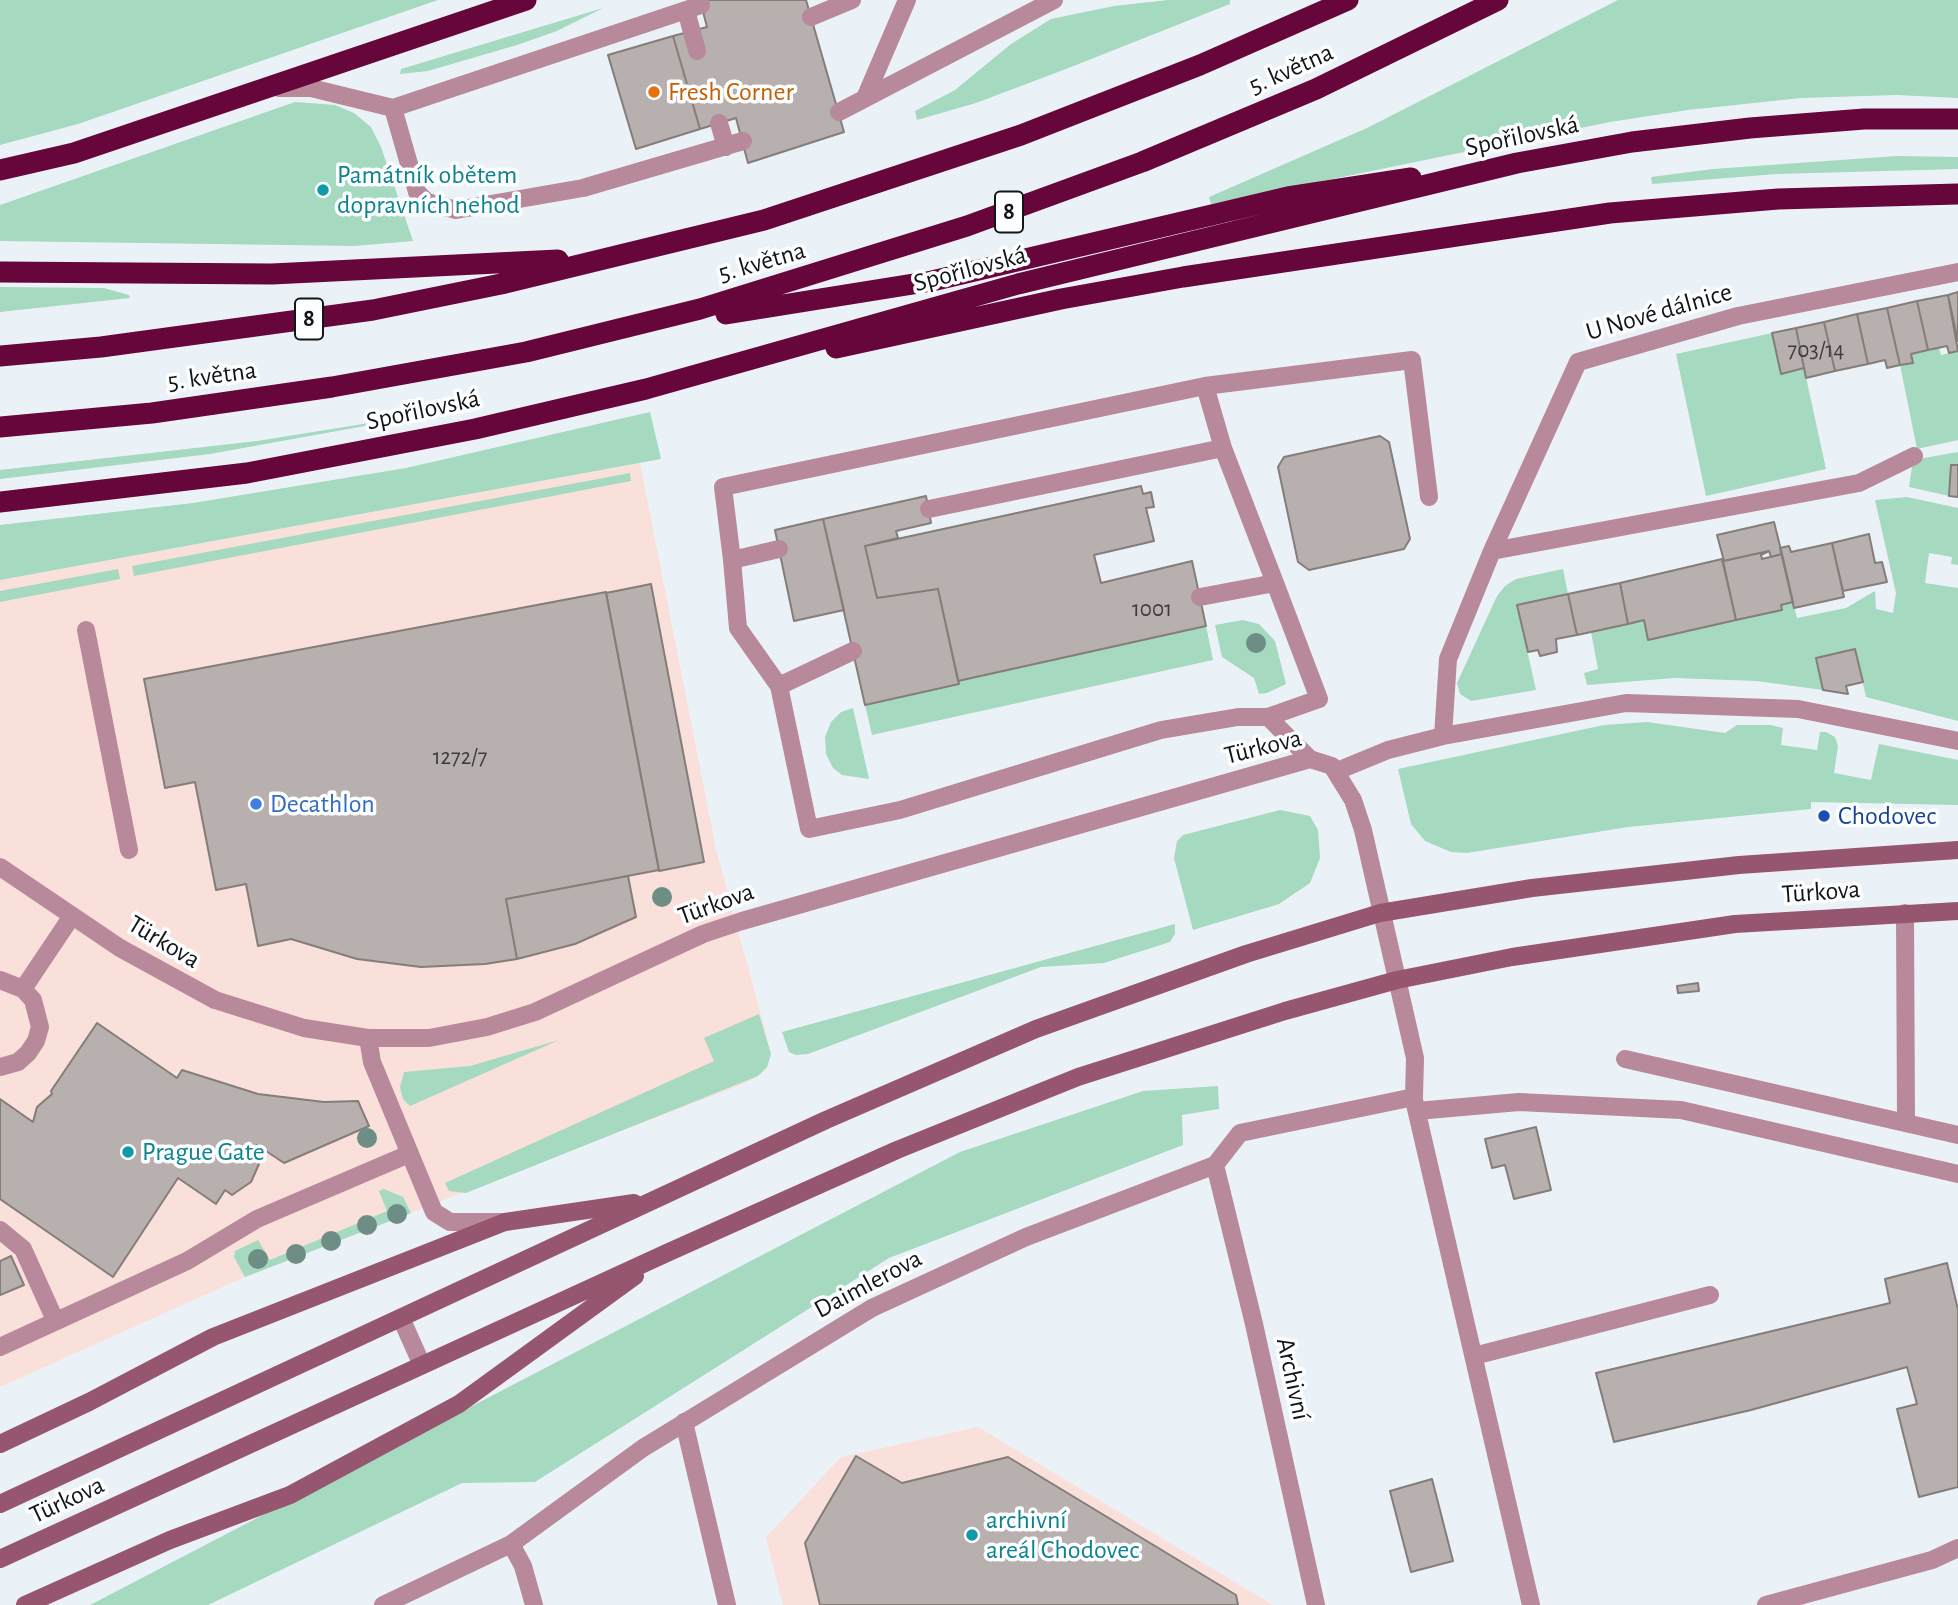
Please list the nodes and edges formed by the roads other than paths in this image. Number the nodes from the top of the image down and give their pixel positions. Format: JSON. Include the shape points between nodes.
{"nodes":[{"id":1,"x":526,"y":0,"type":"edge"},
{"id":2,"x":852,"y":0,"type":"edge"},
{"id":3,"x":907,"y":0,"type":"edge"},
{"id":4,"x":1054,"y":0,"type":"edge"},
{"id":5,"x":1348,"y":0,"type":"edge"},
{"id":6,"x":1497,"y":0,"type":"edge"},
{"id":7,"x":811,"y":17,"type":"dead end"},
{"id":8,"x":697,"y":51,"type":"dead end"},
{"id":9,"x":255,"y":93,"type":"junction"},
{"id":10,"x":865,"y":98,"type":"junction"},
{"id":11,"x":393,"y":108,"type":"junction"},
{"id":12,"x":839,"y":112,"type":"dead end"},
{"id":13,"x":1958,"y":119,"type":"edge"},
{"id":14,"x":719,"y":123,"type":"dead end"},
{"id":15,"x":1517,"y":163,"type":"junction"},
{"id":16,"x":0,"y":170,"type":"edge"},
{"id":17,"x":1958,"y":194,"type":"edge"},
{"id":18,"x":613,"y":257,"type":"junction"},
{"id":19,"x":0,"y":272,"type":"edge"},
{"id":20,"x":1958,"y":272,"type":"edge"},
{"id":21,"x":607,"y":333,"type":"junction"},
{"id":22,"x":0,"y":356,"type":"edge"},
{"id":23,"x":1205,"y":386,"type":"junction"},
{"id":24,"x":646,"y":389,"type":"junction"},
{"id":25,"x":0,"y":427,"type":"edge"},
{"id":26,"x":1223,"y":448,"type":"junction"},
{"id":27,"x":1914,"y":456,"type":"dead end"},
{"id":28,"x":1429,"y":497,"type":"dead end"},
{"id":29,"x":0,"y":502,"type":"edge"},
{"id":30,"x":929,"y":509,"type":"dead end"},
{"id":31,"x":779,"y":549,"type":"dead end"},
{"id":32,"x":1492,"y":551,"type":"junction"},
{"id":33,"x":732,"y":560,"type":"junction"},
{"id":34,"x":1275,"y":583,"type":"junction"},
{"id":35,"x":1200,"y":597,"type":"dead end"},
{"id":36,"x":86,"y":630,"type":"dead end"},
{"id":37,"x":853,"y":651,"type":"dead end"},
{"id":38,"x":779,"y":686,"type":"junction"},
{"id":39,"x":1268,"y":717,"type":"junction"},
{"id":40,"x":1443,"y":736,"type":"junction"},
{"id":41,"x":1958,"y":741,"type":"edge"},
{"id":42,"x":1310,"y":759,"type":"junction"},
{"id":43,"x":1337,"y":771,"type":"junction"},
{"id":44,"x":129,"y":850,"type":"dead end"},
{"id":45,"x":1958,"y":850,"type":"edge"},
{"id":46,"x":0,"y":867,"type":"edge"},
{"id":47,"x":1958,"y":911,"type":"edge"},
{"id":48,"x":1380,"y":913,"type":"junction"},
{"id":49,"x":1905,"y":913,"type":"junction"},
{"id":50,"x":72,"y":916,"type":"junction"},
{"id":51,"x":0,"y":980,"type":"edge"},
{"id":52,"x":1397,"y":980,"type":"junction"},
{"id":53,"x":23,"y":989,"type":"junction"},
{"id":54,"x":368,"y":1038,"type":"junction"},
{"id":55,"x":1625,"y":1059,"type":"dead end"},
{"id":56,"x":0,"y":1067,"type":"edge"},
{"id":57,"x":1415,"y":1104,"type":"junction"},
{"id":58,"x":1906,"y":1123,"type":"junction"},
{"id":59,"x":1958,"y":1135,"type":"edge"},
{"id":60,"x":409,"y":1154,"type":"junction"},
{"id":61,"x":1215,"y":1165,"type":"junction"},
{"id":62,"x":1958,"y":1174,"type":"edge"},
{"id":63,"x":654,"y":1200,"type":"junction"},
{"id":64,"x":505,"y":1222,"type":"junction"},
{"id":65,"x":0,"y":1230,"type":"edge"},
{"id":66,"x":669,"y":1252,"type":"junction"},
{"id":67,"x":1710,"y":1295,"type":"dead end"},
{"id":68,"x":401,"y":1318,"type":"junction"},
{"id":69,"x":55,"y":1320,"type":"junction"},
{"id":70,"x":0,"y":1347,"type":"edge"},
{"id":71,"x":1474,"y":1356,"type":"junction"},
{"id":72,"x":422,"y":1365,"type":"junction"},
{"id":73,"x":684,"y":1422,"type":"junction"},
{"id":74,"x":0,"y":1444,"type":"edge"},
{"id":75,"x":0,"y":1504,"type":"edge"},
{"id":76,"x":511,"y":1544,"type":"junction"},
{"id":77,"x":1958,"y":1548,"type":"edge"},
{"id":78,"x":0,"y":1559,"type":"edge"},
{"id":79,"x":25,"y":1605,"type":"edge"},
{"id":80,"x":383,"y":1605,"type":"edge"},
{"id":81,"x":534,"y":1605,"type":"edge"},
{"id":82,"x":727,"y":1605,"type":"edge"},
{"id":83,"x":1316,"y":1605,"type":"edge"},
{"id":84,"x":1531,"y":1605,"type":"edge"},
{"id":85,"x":1766,"y":1605,"type":"edge"}],
"edges":[{"from":1,"to":9,"type":"highway"},
{"from":2,"to":7,"type":"street"},
{"from":3,"to":10,"type":"street"},
{"from":4,"to":10,"type":"street"},
{"from":5,"to":18,"type":"highway","name":"5. května","number":"8","via":[[1200,65],[941,163],[764,219]]},
{"from":6,"to":21,"type":"highway","name":"5. května","number":"8","via":[[1316,89],[1057,195],[793,283]]},
{"from":8,"to":11,"type":"street","via":[[693,7]]},
{"from":9,"to":11,"type":"street","via":[[311,88]]},
{"from":9,"to":16,"type":"highway","via":[[74,153]]},
{"from":10,"to":12,"type":"street"},
{"from":11,"to":14,"type":"street","via":[[417,191],[427,202],[456,210],[583,188],[734,144]]},
{"from":13,"to":15,"type":"highway","name":"Spořilovská","via":[[1864,119],[1750,128],[1632,142]]},
{"from":15,"to":21,"type":"highway","via":[[1326,190],[932,281]]},
{"from":15,"to":24,"type":"highway","name":"Spořilovská","via":[[1006,288]]},
{"from":17,"to":24,"type":"highway","via":[[1778,198],[1610,213],[1061,299]]},
{"from":18,"to":19,"type":"highway","via":[[272,274]]},
{"from":18,"to":22,"type":"highway","name":"5. května","number":"8","via":[[373,310]]},
{"from":20,"to":32,"type":"street","name":"U Nové dálnice","via":[[1738,316],[1578,362]]},
{"from":21,"to":25,"type":"highway","name":"5. května","number":"8","via":[[332,387],[152,413]]},
{"from":23,"to":26,"type":"street"},
{"from":23,"to":28,"type":"street","via":[[1412,360]]},
{"from":23,"to":33,"type":"street","via":[[723,487]]},
{"from":24,"to":29,"type":"highway","name":"Spořilovská","via":[[292,465]]},
{"from":26,"to":30,"type":"street"},
{"from":26,"to":34,"type":"street"},
{"from":27,"to":32,"type":"street","via":[[1859,483]]},
{"from":31,"to":33,"type":"street"},
{"from":32,"to":40,"type":"street","name":"U Nové dálnice","via":[[1448,659]]},
{"from":33,"to":38,"type":"street","via":[[738,628]]},
{"from":34,"to":35,"type":"street"},
{"from":34,"to":39,"type":"street","via":[[1319,699]]},
{"from":36,"to":44,"type":"street"},
{"from":37,"to":38,"type":"street"},
{"from":38,"to":39,"type":"street","via":[[808,829],[900,810],[1161,730],[1238,717]]},
{"from":39,"to":42,"type":"street"},
{"from":40,"to":41,"type":"street","via":[[1626,703],[1798,709]]},
{"from":40,"to":43,"type":"street","via":[[1388,750]]},
{"from":42,"to":43,"type":"street","name":"Türkova"},
{"from":42,"to":54,"type":"street","name":"Türkova","via":[[742,921],[703,934],[535,1012],[488,1027],[429,1038]]},
{"from":43,"to":48,"type":"street","name":"Türkova","via":[[1363,830]]},
{"from":45,"to":48,"type":"main road","name":"Türkova","via":[[1656,873]]},
{"from":46,"to":50,"type":"street","name":"Türkova"},
{"from":47,"to":49,"type":"main road","name":"Türkova"},
{"from":48,"to":52,"type":"street","name":"Türkova"},
{"from":48,"to":63,"type":"main road","name":"Türkova","via":[[1233,958],[1036,1029]]},
{"from":49,"to":52,"type":"main road","name":"Türkova","via":[[1735,924],[1512,957]]},
{"from":49,"to":58,"type":"street"},
{"from":50,"to":53,"type":"street"},
{"from":50,"to":54,"type":"street","name":"Türkova","via":[[215,1000],[304,1028]]},
{"from":51,"to":53,"type":"street"},
{"from":52,"to":57,"type":"street","name":"Türkova","via":[[1415,1058]]},
{"from":52,"to":66,"type":"main road","name":"Türkova","via":[[1078,1077],[897,1150]]},
{"from":53,"to":56,"type":"street","via":[[38,1013],[36,1041],[18,1062]]},
{"from":54,"to":60,"type":"street","via":[[372,1062]]},
{"from":55,"to":58,"type":"street"},
{"from":57,"to":61,"type":"street","via":[[1240,1133]]},
{"from":57,"to":62,"type":"street","via":[[1519,1102],[1681,1110]]},
{"from":57,"to":71,"type":"street","name":"Türkova"},
{"from":58,"to":59,"type":"street"},
{"from":60,"to":64,"type":"street","via":[[434,1212],[441,1218]]},
{"from":60,"to":69,"type":"street","via":[[257,1219],[187,1261]]},
{"from":61,"to":73,"type":"street","name":"Daimlerova","via":[[1026,1237],[872,1308]]},
{"from":61,"to":83,"type":"street","name":"Archivní"},
{"from":63,"to":64,"type":"main road"},
{"from":63,"to":68,"type":"main road","name":"Türkova"},
{"from":64,"to":74,"type":"main road","via":[[213,1336]]},
{"from":65,"to":69,"type":"street","via":[[23,1249]]},
{"from":66,"to":72,"type":"main road","name":"Türkova"},
{"from":66,"to":79,"type":"main road","via":[[459,1404],[290,1495],[170,1540]]},
{"from":67,"to":71,"type":"street"},
{"from":68,"to":72,"type":"street"},
{"from":68,"to":75,"type":"main road","name":"Türkova"},
{"from":69,"to":70,"type":"street"},
{"from":71,"to":84,"type":"street","name":"Türkova"},
{"from":72,"to":78,"type":"main road","name":"Türkova"},
{"from":73,"to":76,"type":"street","name":"Daimlerova"},
{"from":73,"to":82,"type":"street"},
{"from":76,"to":80,"type":"street","name":"Daimlerova"},
{"from":76,"to":81,"type":"street"},
{"from":77,"to":85,"type":"street","via":[[1931,1560]]}]}
